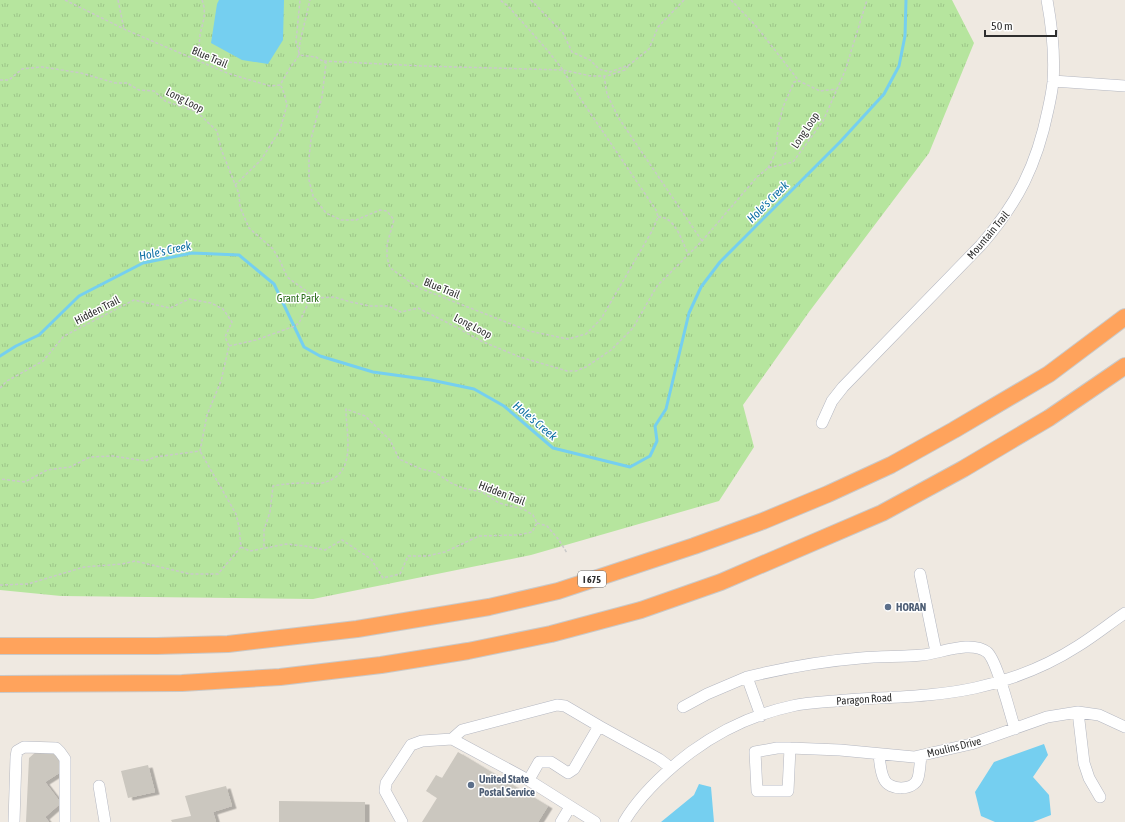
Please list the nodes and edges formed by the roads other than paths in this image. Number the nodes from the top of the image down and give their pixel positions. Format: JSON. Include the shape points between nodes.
{"nodes":[{"id":1,"x":1047,"y":0,"type":"edge"},
{"id":2,"x":1053,"y":81,"type":"junction"},
{"id":3,"x":1125,"y":86,"type":"edge"},
{"id":4,"x":1125,"y":317,"type":"edge"},
{"id":5,"x":1125,"y":366,"type":"edge"},
{"id":6,"x":822,"y":423,"type":"dead end"},
{"id":7,"x":920,"y":574,"type":"dead end"},
{"id":8,"x":1125,"y":613,"type":"edge"},
{"id":9,"x":0,"y":646,"type":"edge"},
{"id":10,"x":936,"y":652,"type":"junction"},
{"id":11,"x":747,"y":676,"type":"junction"},
{"id":12,"x":1001,"y":681,"type":"junction"},
{"id":13,"x":0,"y":684,"type":"edge"},
{"id":14,"x":683,"y":707,"type":"dead end"},
{"id":15,"x":1078,"y":712,"type":"junction"},
{"id":16,"x":761,"y":716,"type":"junction"},
{"id":17,"x":599,"y":726,"type":"junction"},
{"id":18,"x":1125,"y":727,"type":"edge"},
{"id":19,"x":1015,"y":729,"type":"junction"},
{"id":20,"x":452,"y":739,"type":"junction"},
{"id":21,"x":790,"y":748,"type":"junction"},
{"id":22,"x":880,"y":754,"type":"junction"},
{"id":23,"x":921,"y":756,"type":"junction"},
{"id":24,"x":671,"y":768,"type":"junction"},
{"id":25,"x":530,"y":781,"type":"junction"},
{"id":26,"x":98,"y":786,"type":"dead end"},
{"id":27,"x":1100,"y":797,"type":"dead end"},
{"id":28,"x":570,"y":807,"type":"junction"},
{"id":29,"x":587,"y":820,"type":"edge"},
{"id":30,"x":14,"y":822,"type":"edge"},
{"id":31,"x":65,"y":822,"type":"edge"},
{"id":32,"x":105,"y":822,"type":"edge"},
{"id":33,"x":402,"y":822,"type":"edge"},
{"id":34,"x":562,"y":822,"type":"edge"},
{"id":35,"x":624,"y":822,"type":"edge"}],
"edges":[{"from":1,"to":2,"type":"street","name":"Mountain Trail","via":[[1053,41]]},
{"from":2,"to":3,"type":"street"},
{"from":2,"to":6,"type":"street","name":"Mountain Trail","via":[[1043,133],[1032,167],[996,229],[848,382],[832,401]]},
{"from":4,"to":9,"type":"highway","number":"I 675","via":[[1049,374],[892,465],[763,521],[558,590],[489,607],[358,629],[228,644]]},
{"from":5,"to":13,"type":"highway","via":[[1050,418],[882,513],[721,582],[641,610],[551,634],[468,650],[381,665],[280,677],[182,683]]},
{"from":7,"to":10,"type":"street"},
{"from":8,"to":12,"type":"street","name":"Paragon Road","via":[[1054,659]]},
{"from":10,"to":11,"type":"street","via":[[855,658],[786,667]]},
{"from":10,"to":12,"type":"street","via":[[968,646],[980,647],[988,653]]},
{"from":11,"to":14,"type":"street"},
{"from":11,"to":16,"type":"street"},
{"from":12,"to":16,"type":"street","name":"Paragon Road","via":[[956,691],[793,706]]},
{"from":12,"to":19,"type":"street"},
{"from":15,"to":18,"type":"street","name":"Moulins Drive","via":[[1099,715]]},
{"from":15,"to":19,"type":"street","name":"Moulins Drive","via":[[1047,716]]},
{"from":15,"to":27,"type":"street","via":[[1084,763]]},
{"from":16,"to":24,"type":"street","name":"Paragon Road","via":[[720,733]]},
{"from":17,"to":20,"type":"street","via":[[565,706],[557,705],[462,730]]},
{"from":17,"to":24,"type":"street"},
{"from":17,"to":25,"type":"street","via":[[574,769],[568,773],[551,762],[539,762]]},
{"from":19,"to":23,"type":"street","name":"Moulins Drive","via":[[971,744]]},
{"from":20,"to":25,"type":"street"},
{"from":20,"to":33,"type":"street","via":[[422,741],[411,745],[386,783],[385,792]]},
{"from":21,"to":21,"type":"street","name":"Moulins Drive","via":[[756,752],[757,791],[788,791]]},
{"from":21,"to":22,"type":"street","name":"Moulins Drive"},
{"from":22,"to":23,"type":"street","name":"Moulins Drive"},
{"from":22,"to":23,"type":"street","via":[[884,781],[898,787],[914,784],[918,778]]},
{"from":24,"to":35,"type":"street","name":"Paragon Road","via":[[648,791]]},
{"from":25,"to":28,"type":"street"},
{"from":26,"to":32,"type":"street"},
{"from":28,"to":29,"type":"street"},
{"from":28,"to":34,"type":"street"},
{"from":30,"to":31,"type":"street","via":[[16,757],[17,751],[24,747],[56,748],[65,759]]}]}
